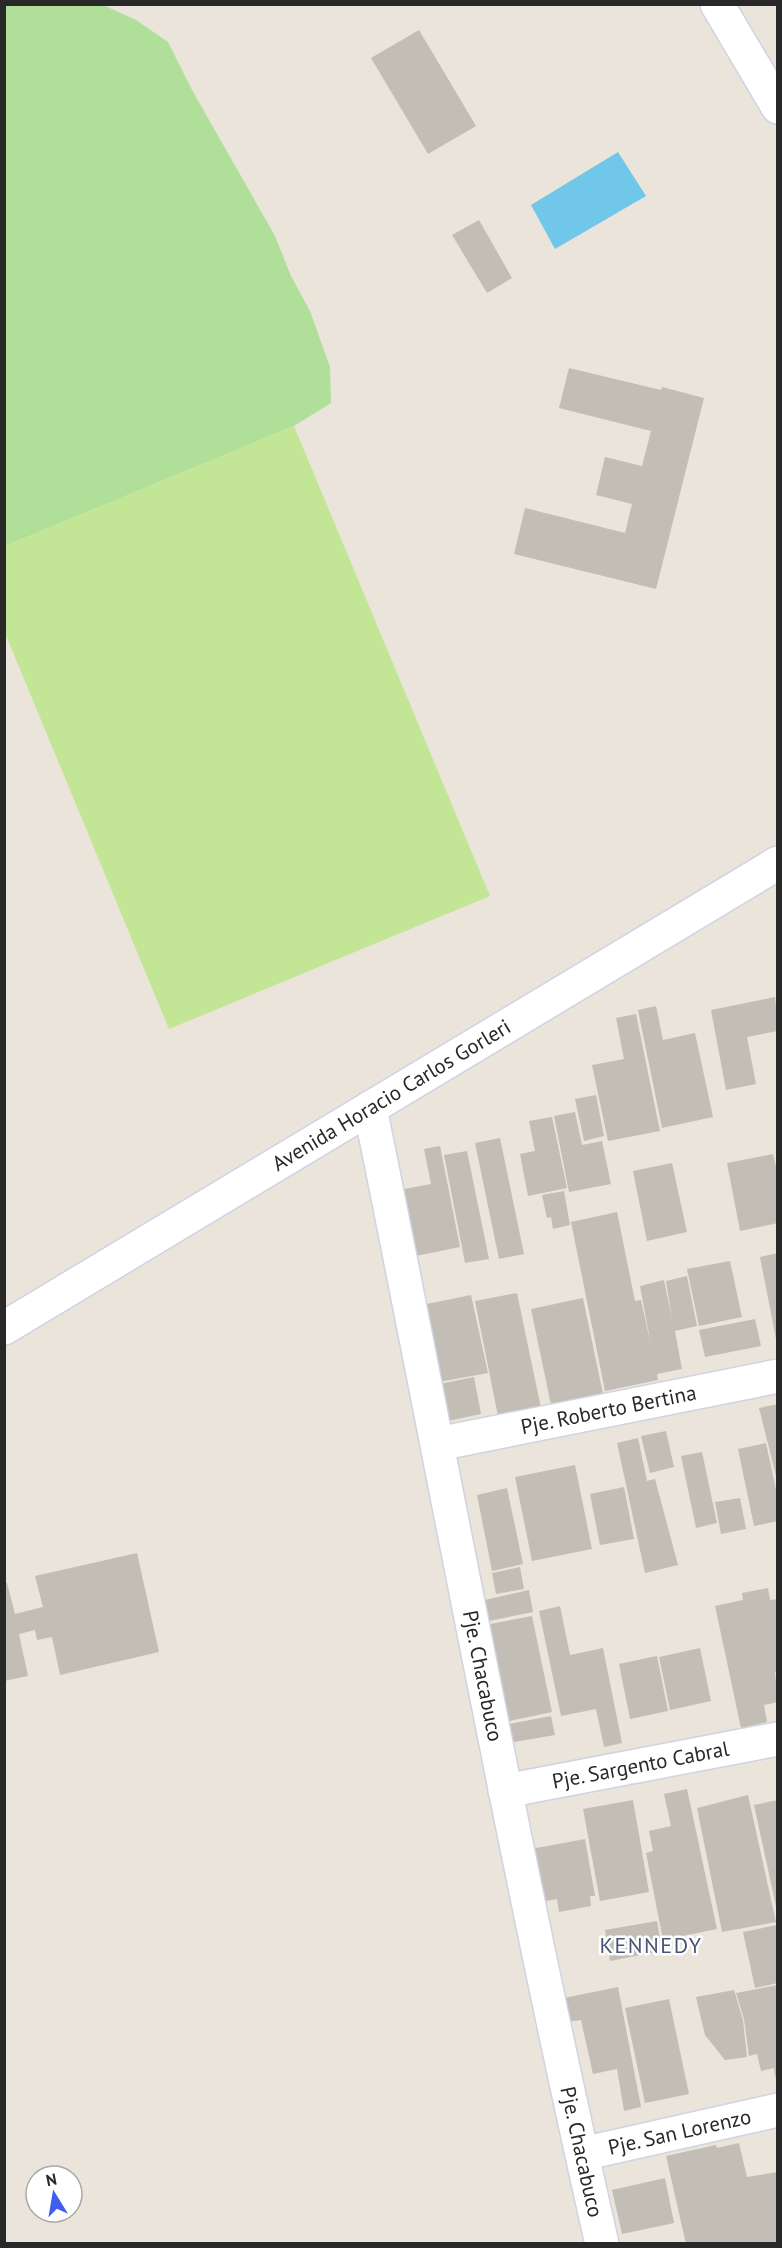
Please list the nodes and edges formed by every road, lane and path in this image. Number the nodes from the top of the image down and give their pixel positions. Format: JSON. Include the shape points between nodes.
{"nodes":[{"id":1,"x":717,"y":4,"type":"edge"},
{"id":2,"x":777,"y":107,"type":"edge"},
{"id":3,"x":777,"y":863,"type":"edge"},
{"id":4,"x":370,"y":1108,"type":"junction"},
{"id":5,"x":4,"y":1328,"type":"edge"},
{"id":6,"x":777,"y":1376,"type":"edge"},
{"id":7,"x":438,"y":1444,"type":"junction"},
{"id":8,"x":777,"y":1739,"type":"edge"},
{"id":9,"x":505,"y":1791,"type":"junction"},
{"id":10,"x":777,"y":2110,"type":"edge"},
{"id":11,"x":582,"y":2154,"type":"junction"},
{"id":12,"x":602,"y":2244,"type":"edge"}],
"edges":[{"from":1,"to":2,"type":"street"},
{"from":3,"to":4,"type":"street","name":"Avenida Horacio Carlos Gorleri"},
{"from":4,"to":5,"type":"street","name":"Avenida Horacio Carlos Gorleri"},
{"from":4,"to":7,"type":"street","name":"Pje. Chacabuco"},
{"from":6,"to":7,"type":"street","name":"Pje. Roberto Bertina"},
{"from":7,"to":9,"type":"street","name":"Pje. Chacabuco"},
{"from":8,"to":9,"type":"street","name":"Pje. Sargento Cabral"},
{"from":9,"to":11,"type":"street","name":"Pje. Chacabuco"},
{"from":10,"to":11,"type":"street","name":"Pje. San Lorenzo"},
{"from":11,"to":12,"type":"street","name":"Pje. Chacabuco"}]}
